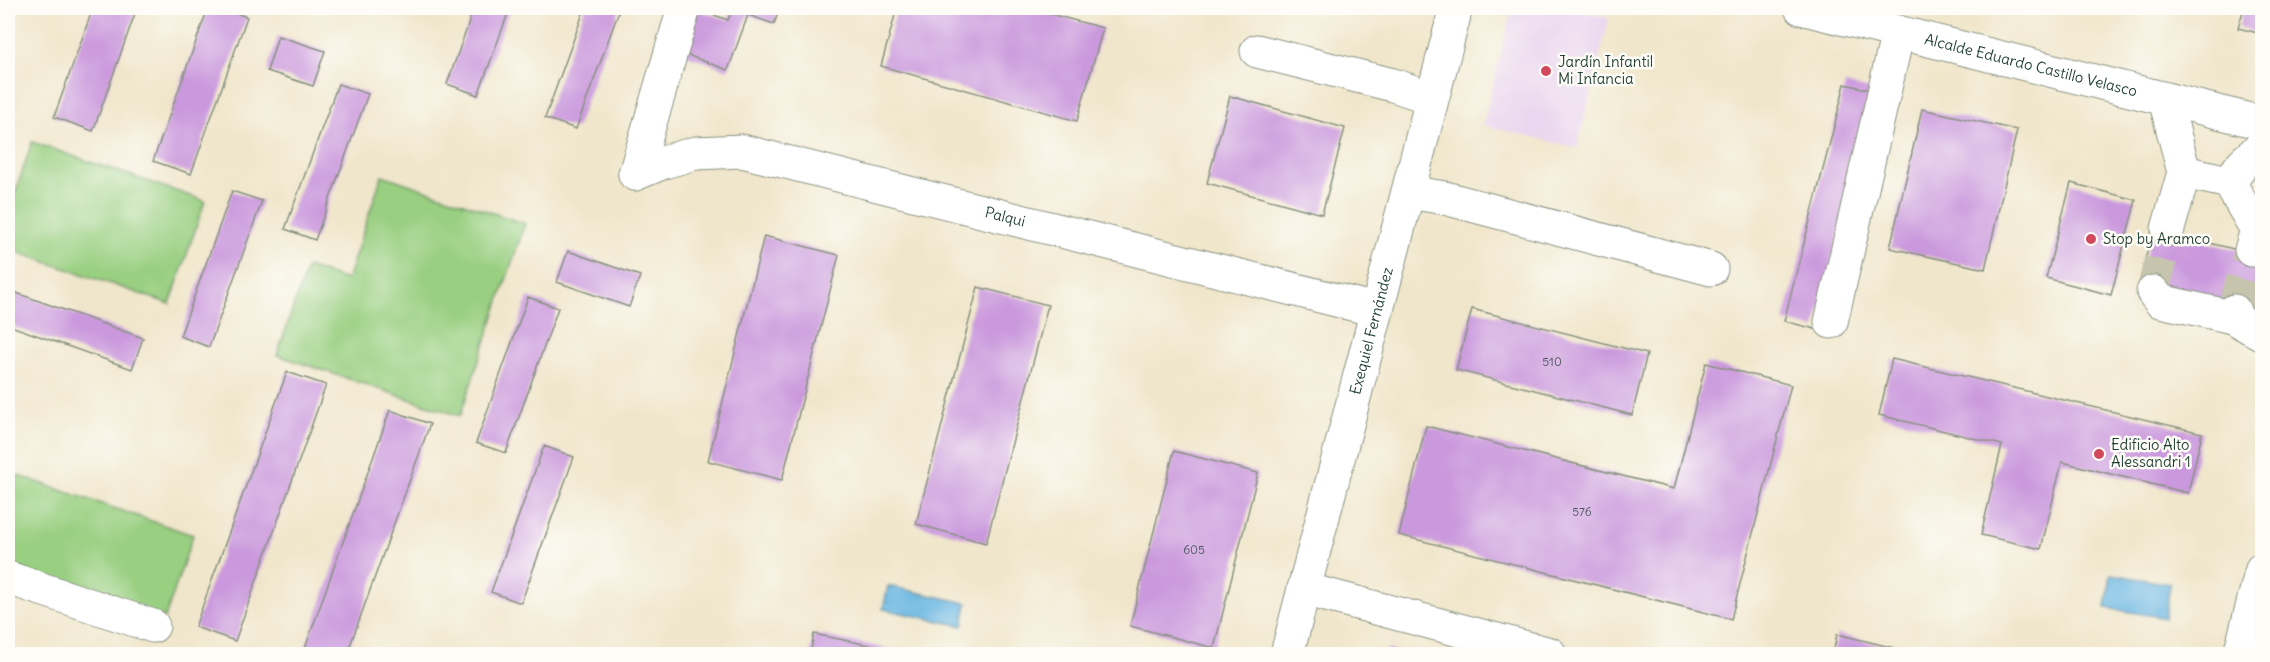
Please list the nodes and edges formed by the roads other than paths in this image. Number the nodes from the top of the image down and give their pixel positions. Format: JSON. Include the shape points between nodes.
{"nodes":[{"id":1,"x":684,"y":8,"type":"edge"},
{"id":2,"x":1456,"y":8,"type":"edge"},
{"id":3,"x":1801,"y":8,"type":"edge"},
{"id":4,"x":1898,"y":32,"type":"junction"},
{"id":5,"x":1257,"y":51,"type":"dead end"},
{"id":6,"x":1432,"y":98,"type":"junction"},
{"id":7,"x":2166,"y":99,"type":"junction"},
{"id":8,"x":2262,"y":123,"type":"edge"},
{"id":9,"x":2262,"y":146,"type":"edge"},
{"id":10,"x":2184,"y":172,"type":"junction"},
{"id":11,"x":2229,"y":182,"type":"junction"},
{"id":12,"x":1408,"y":192,"type":"junction"},
{"id":13,"x":2168,"y":229,"type":"tunnel mouth"},
{"id":14,"x":2257,"y":236,"type":"tunnel mouth"},
{"id":15,"x":1710,"y":269,"type":"dead end"},
{"id":16,"x":2153,"y":292,"type":"dead end"},
{"id":17,"x":1376,"y":310,"type":"junction"},
{"id":18,"x":1831,"y":322,"type":"dead end"},
{"id":19,"x":2262,"y":334,"type":"edge"},
{"id":20,"x":2262,"y":569,"type":"edge"},
{"id":21,"x":8,"y":578,"type":"edge"},
{"id":22,"x":1304,"y":589,"type":"junction"},
{"id":23,"x":153,"y":626,"type":"dead end"},
{"id":24,"x":1287,"y":654,"type":"edge"},
{"id":25,"x":1550,"y":654,"type":"edge"},
{"id":26,"x":2240,"y":654,"type":"edge"}],
"edges":[{"from":1,"to":17,"type":"street","name":"Palqui","via":[[635,174],[696,153],[742,151]]},
{"from":2,"to":6,"type":"street","name":"Exequiel Fernández"},
{"from":3,"to":4,"type":"street","name":"Alcalde Eduardo Castillo Velasco"},
{"from":4,"to":7,"type":"street","name":"Alcalde Eduardo Castillo Velasco"},
{"from":4,"to":18,"type":"street"},
{"from":5,"to":6,"type":"street"},
{"from":6,"to":12,"type":"street","name":"Exequiel Fernández"},
{"from":7,"to":8,"type":"street","name":"Alcalde Eduardo Castillo Velasco"},
{"from":7,"to":10,"type":"street"},
{"from":9,"to":11,"type":"street"},
{"from":10,"to":11,"type":"street"},
{"from":10,"to":13,"type":"street"},
{"from":11,"to":14,"type":"street"},
{"from":12,"to":15,"type":"street","via":[[1445,198]]},
{"from":12,"to":17,"type":"street","name":"Exequiel Fernández"},
{"from":16,"to":19,"type":"street","via":[[2160,301],[2233,314]]},
{"from":17,"to":22,"type":"street","name":"Exequiel Fernández"},
{"from":20,"to":26,"type":"street"},
{"from":21,"to":23,"type":"street"},
{"from":22,"to":24,"type":"street","name":"Exequiel Fernández"},
{"from":22,"to":25,"type":"street"}]}
